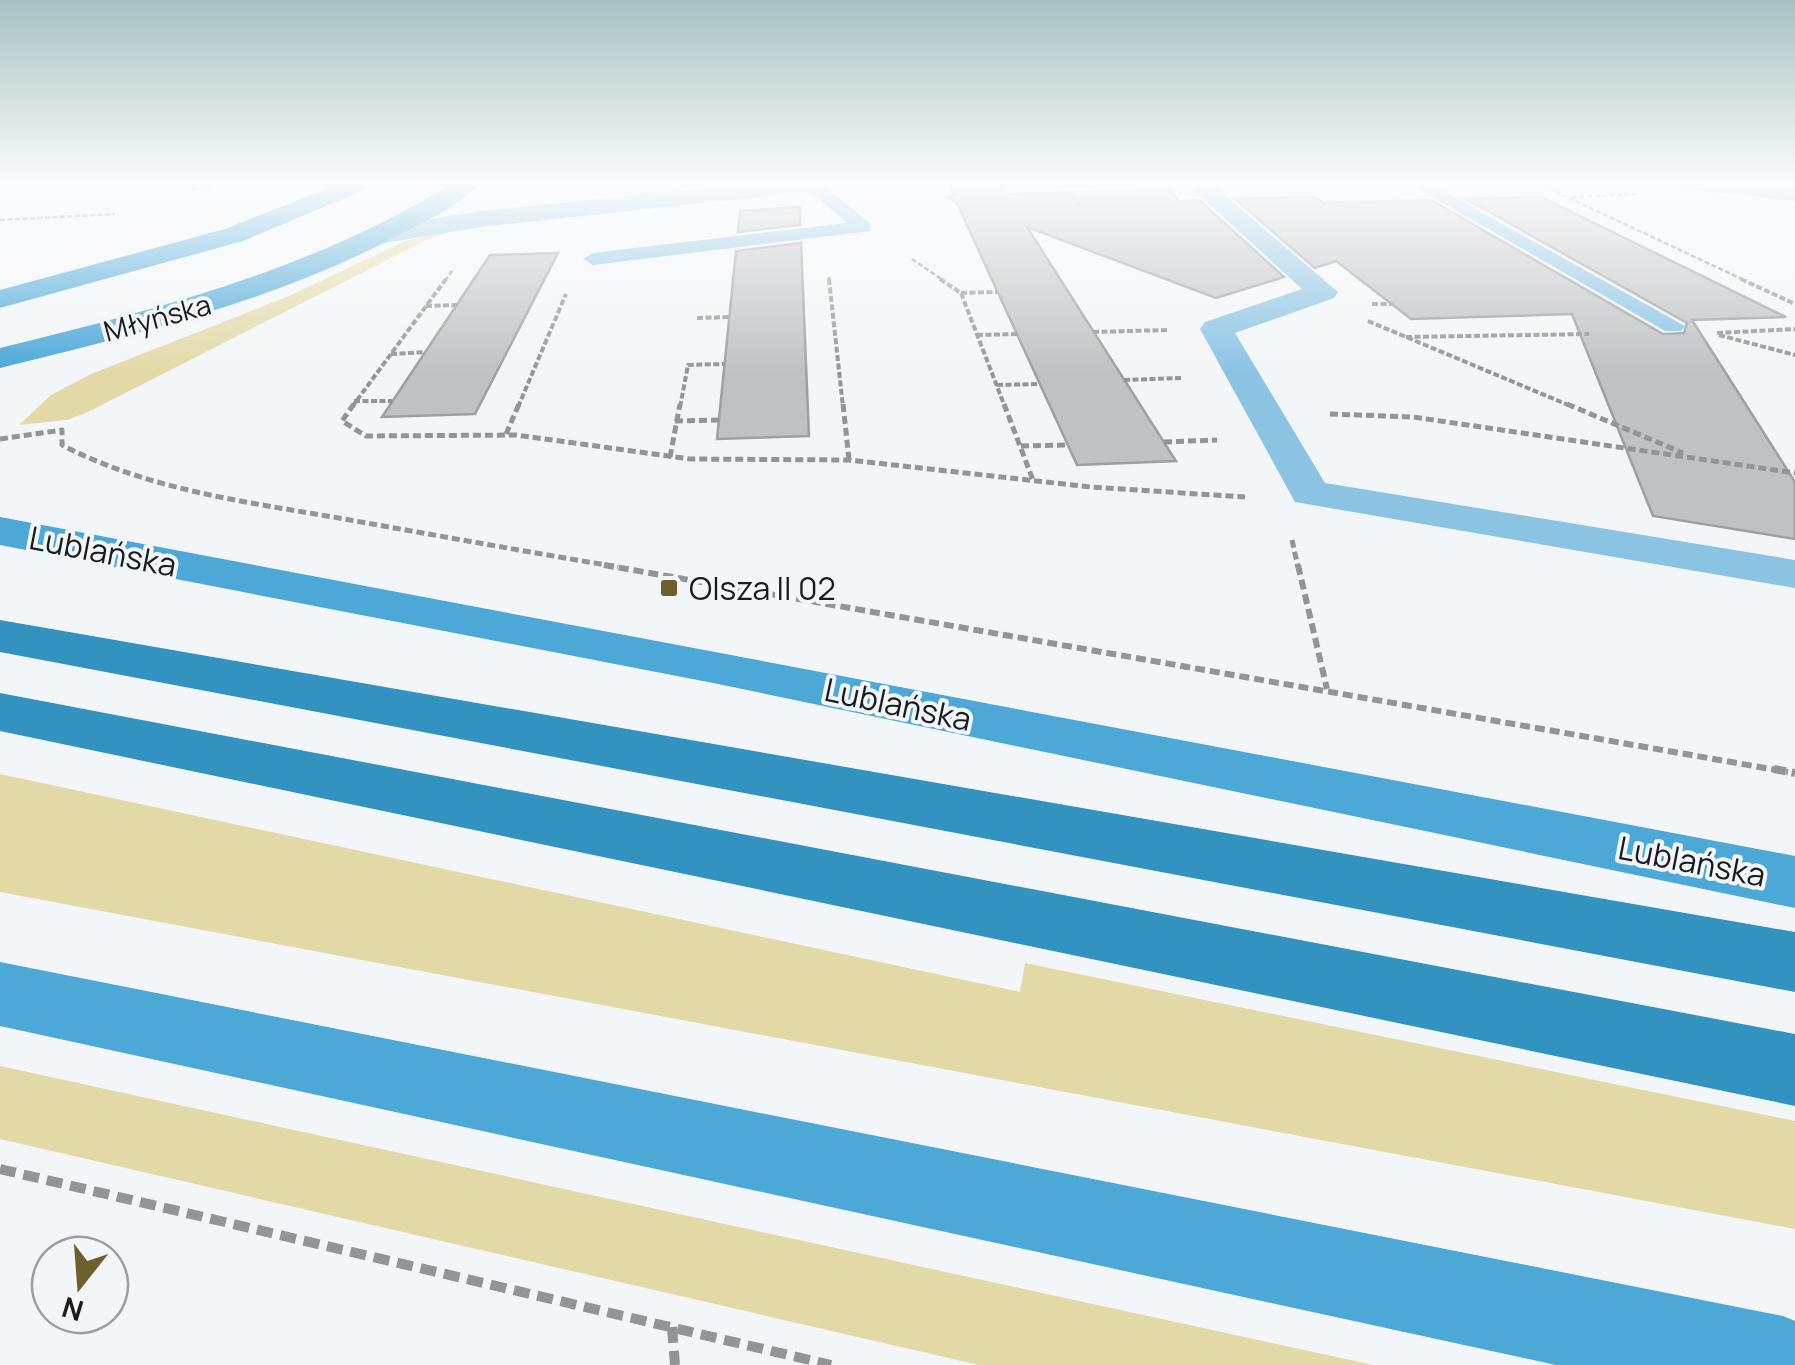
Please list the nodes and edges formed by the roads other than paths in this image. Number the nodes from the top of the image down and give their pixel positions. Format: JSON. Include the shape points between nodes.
{"nodes":[{"id":1,"x":195,"y":246,"type":"edge"},
{"id":2,"x":354,"y":246,"type":"edge"},
{"id":3,"x":712,"y":246,"type":"edge"},
{"id":4,"x":1270,"y":246,"type":"edge"},
{"id":5,"x":1530,"y":246,"type":"edge"},
{"id":6,"x":593,"y":259,"type":"dead end"},
{"id":7,"x":0,"y":299,"type":"edge"},
{"id":8,"x":1673,"y":326,"type":"road end"},
{"id":9,"x":0,"y":358,"type":"edge"},
{"id":10,"x":0,"y":530,"type":"edge"},
{"id":11,"x":1795,"y":574,"type":"edge"},
{"id":12,"x":0,"y":636,"type":"edge"},
{"id":13,"x":0,"y":712,"type":"edge"},
{"id":14,"x":1795,"y":882,"type":"edge"},
{"id":15,"x":1795,"y":962,"type":"edge"},
{"id":16,"x":0,"y":994,"type":"edge"},
{"id":17,"x":1795,"y":1070,"type":"edge"},
{"id":18,"x":1782,"y":1365,"type":"edge"}],
"edges":[{"from":1,"to":7,"type":"main road","name":"Młyńska"},
{"from":2,"to":9,"type":"main road","name":"Młyńska","via":[[242,294]]},
{"from":3,"to":6,"type":"lane"},
{"from":4,"to":11,"type":"street","via":[[1323,292],[1216,329],[1310,493]]},
{"from":5,"to":8,"type":"lane"},
{"from":10,"to":14,"type":"main road","name":"Lublańska"},
{"from":12,"to":15,"type":"main road"},
{"from":13,"to":17,"type":"main road"},
{"from":16,"to":18,"type":"main road"}]}
